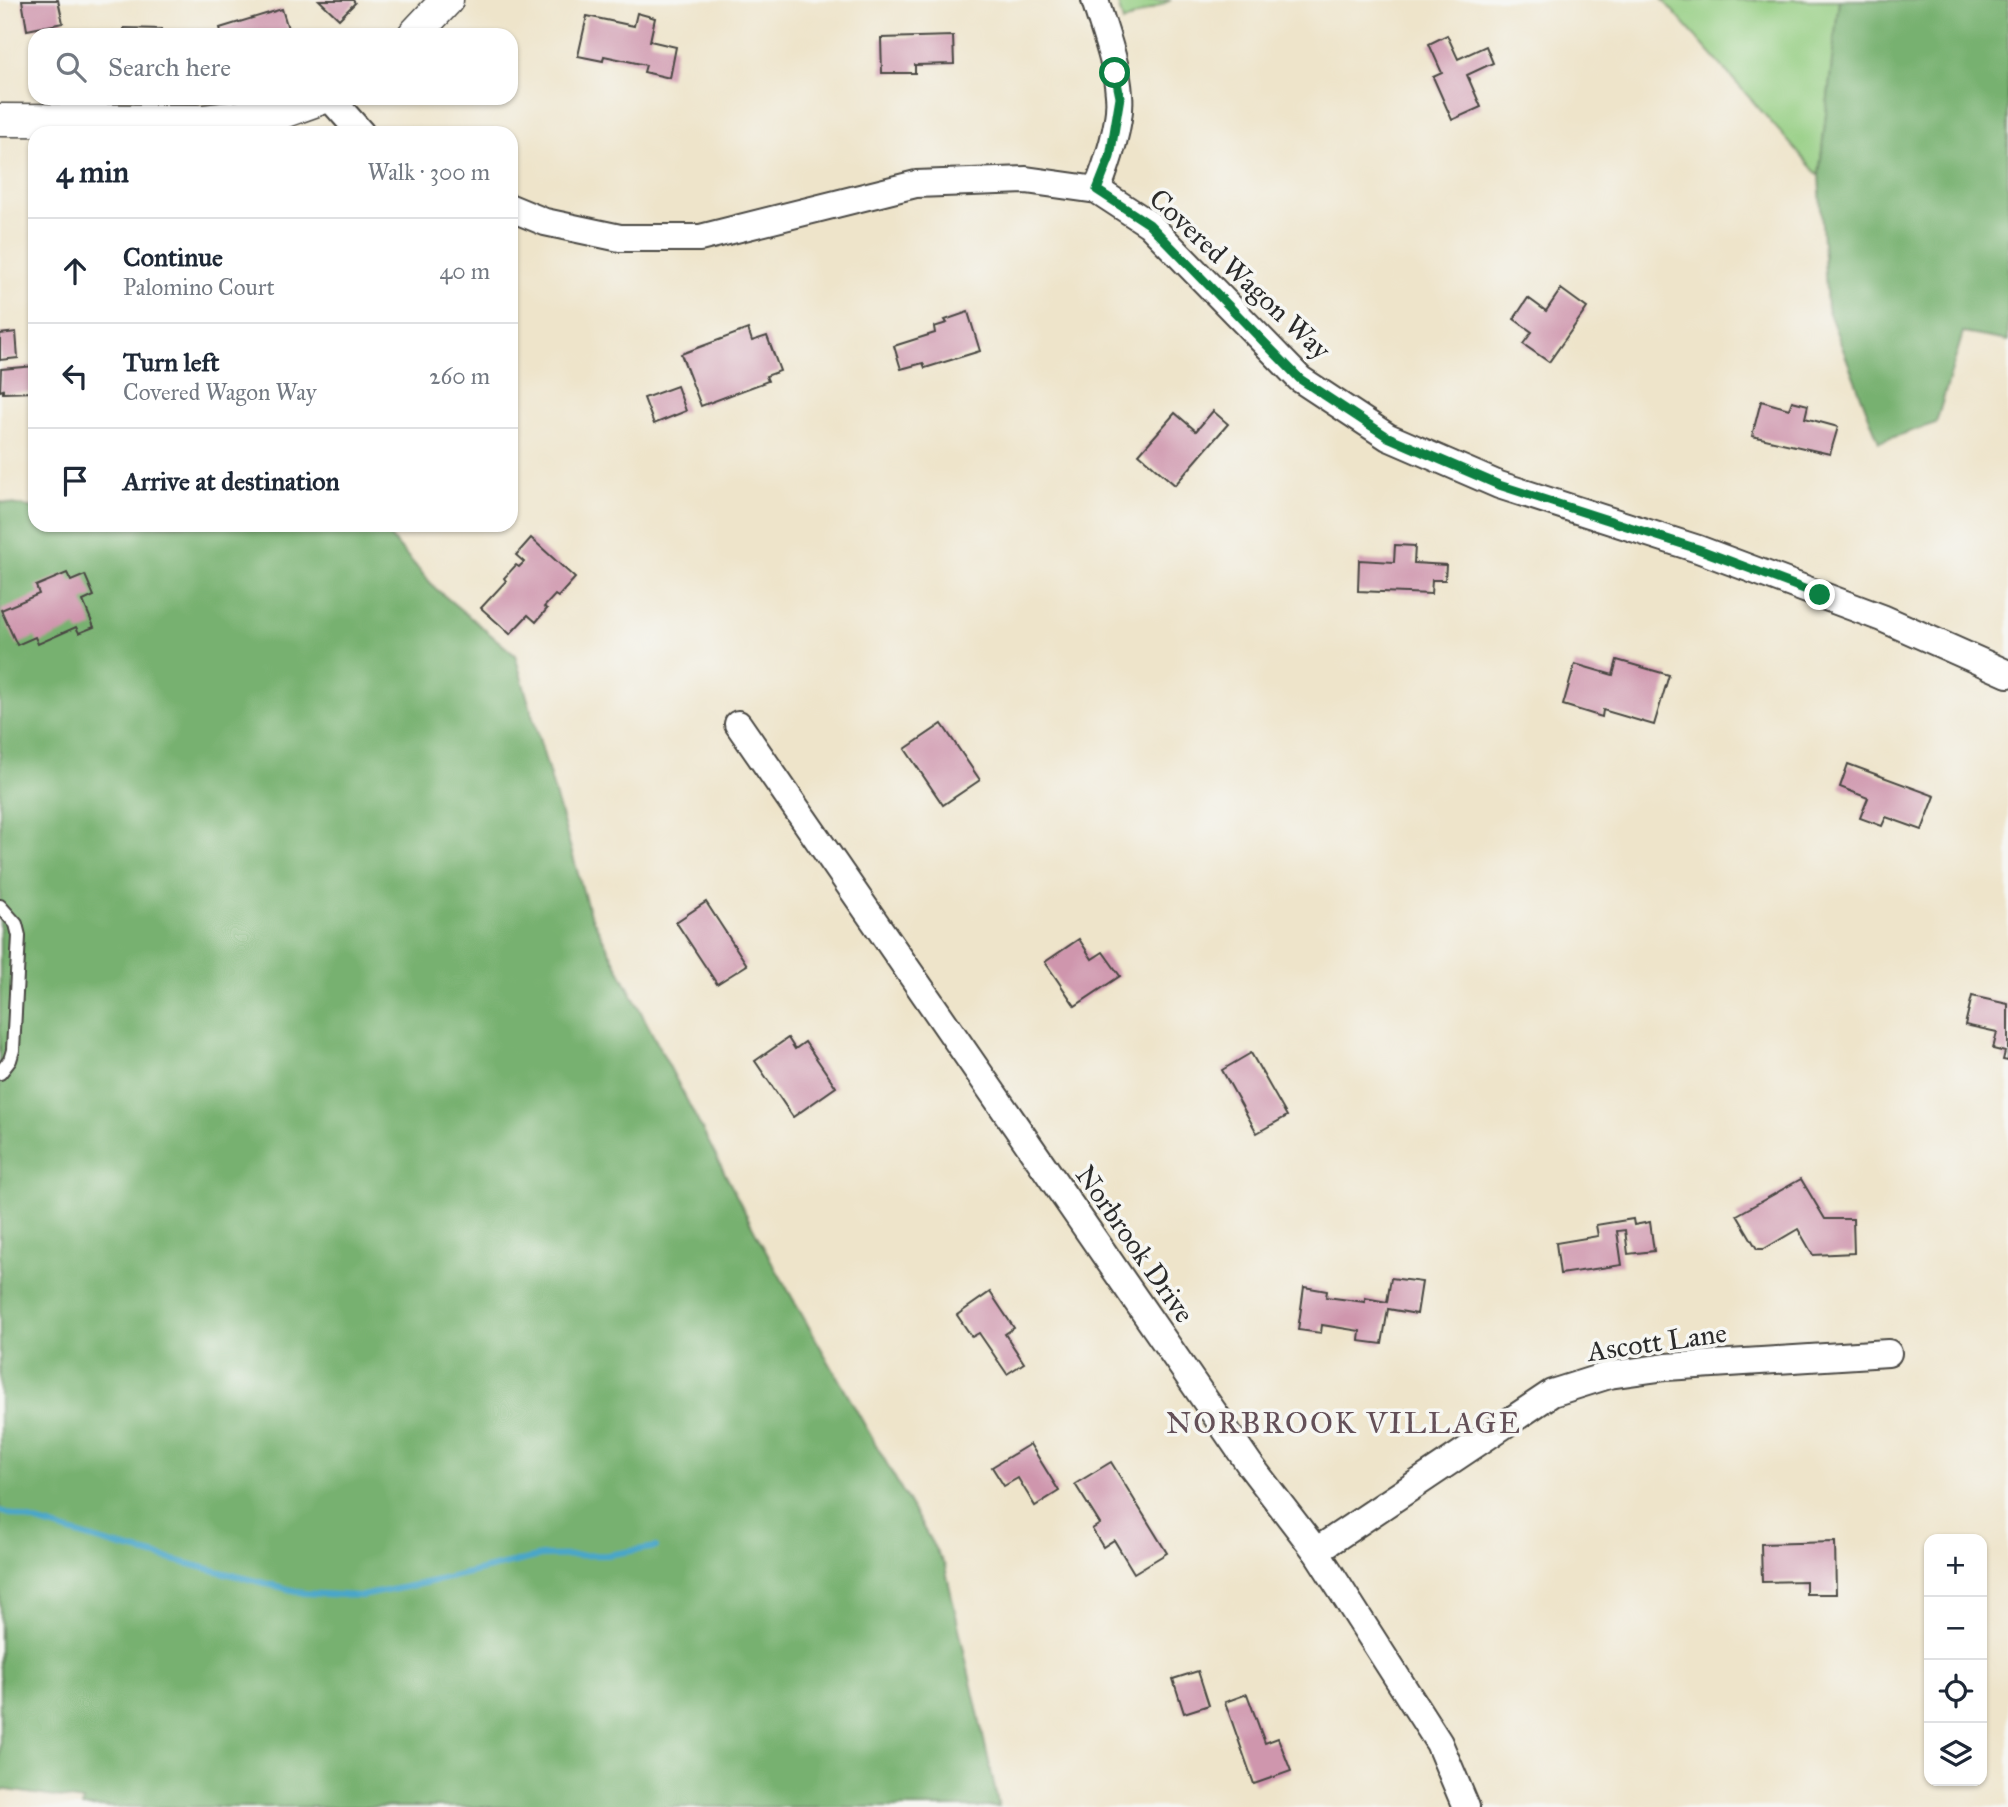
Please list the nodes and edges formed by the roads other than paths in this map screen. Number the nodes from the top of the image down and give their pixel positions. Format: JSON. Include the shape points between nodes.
{"nodes":[{"id":1,"x":447,"y":0,"type":"edge"},
{"id":2,"x":1095,"y":0,"type":"edge"},
{"id":3,"x":421,"y":28,"type":"edge"},
{"id":4,"x":303,"y":105,"type":"edge"},
{"id":5,"x":336,"y":105,"type":"edge"},
{"id":6,"x":0,"y":120,"type":"edge"},
{"id":7,"x":165,"y":126,"type":"edge"},
{"id":8,"x":199,"y":126,"type":"edge"},
{"id":9,"x":355,"y":126,"type":"edge"},
{"id":10,"x":1097,"y":190,"type":"junction"},
{"id":11,"x":518,"y":211,"type":"edge"},
{"id":12,"x":2008,"y":674,"type":"edge"},
{"id":13,"x":738,"y":724,"type":"dead end"},
{"id":14,"x":0,"y":906,"type":"edge"},
{"id":15,"x":0,"y":1073,"type":"edge"},
{"id":16,"x":1888,"y":1353,"type":"dead end"},
{"id":17,"x":1316,"y":1551,"type":"junction"},
{"id":18,"x":1466,"y":1807,"type":"edge"}],
"edges":[{"from":1,"to":3,"type":"street"},
{"from":2,"to":10,"type":"street","via":[[1120,97],[1110,157]]},
{"from":4,"to":8,"type":"street"},
{"from":5,"to":9,"type":"street"},
{"from":6,"to":7,"type":"street"},
{"from":10,"to":11,"type":"street","name":"Covered Wagon Way","via":[[1026,180],[916,184],[700,238],[620,238],[545,222]]},
{"from":10,"to":12,"type":"street","name":"Covered Wagon Way","via":[[1149,224],[1300,379],[1388,437],[1499,485],[1698,549],[1869,614]]},
{"from":13,"to":17,"type":"street","name":"Norbrook Drive","via":[[1250,1465]]},
{"from":14,"to":15,"type":"lane","via":[[16,924],[19,936],[13,1050]]},
{"from":16,"to":17,"type":"street","name":"Ascott Lane","via":[[1667,1367],[1609,1375],[1552,1393]]},
{"from":17,"to":18,"type":"street","name":"Norbrook Drive","via":[[1439,1743]]}]}
